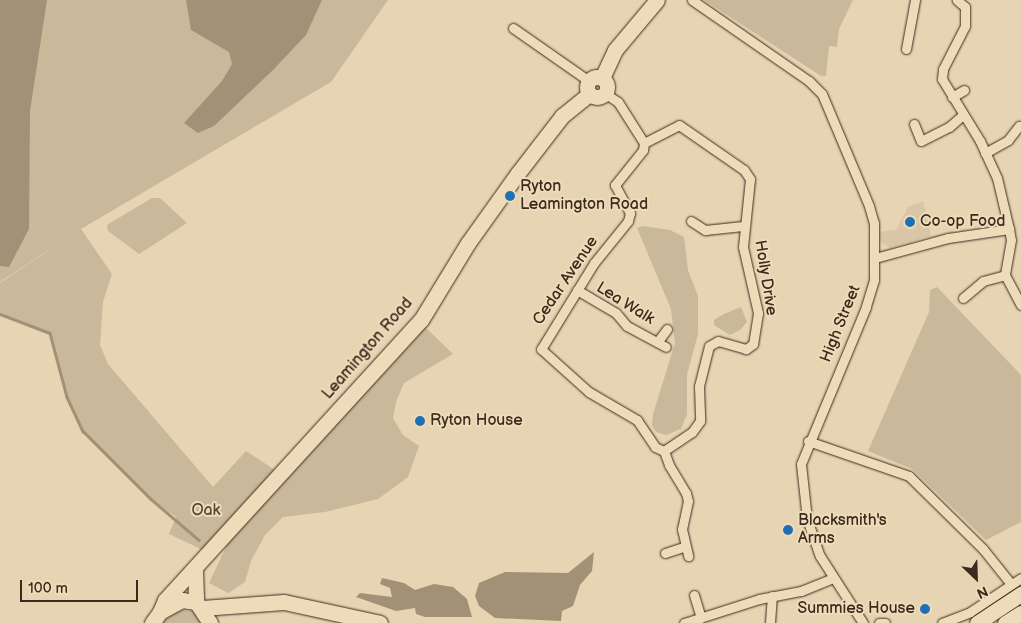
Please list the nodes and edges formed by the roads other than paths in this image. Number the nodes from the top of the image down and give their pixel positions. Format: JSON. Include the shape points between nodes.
{"nodes":[{"id":1,"x":657,"y":0,"type":"edge"},
{"id":2,"x":692,"y":0,"type":"edge"},
{"id":3,"x":915,"y":0,"type":"edge"},
{"id":4,"x":957,"y":0,"type":"edge"},
{"id":5,"x":513,"y":28,"type":"dead end"},
{"id":6,"x":906,"y":49,"type":"dead end"},
{"id":7,"x":594,"y":84,"type":"junction"},
{"id":8,"x":964,"y":90,"type":"dead end"},
{"id":9,"x":606,"y":94,"type":"joint"},
{"id":10,"x":952,"y":97,"type":"junction"},
{"id":11,"x":963,"y":115,"type":"junction"},
{"id":12,"x":914,"y":124,"type":"dead end"},
{"id":13,"x":1019,"y":126,"type":"dead end"},
{"id":14,"x":644,"y":143,"type":"junction"},
{"id":15,"x":985,"y":153,"type":"junction"},
{"id":16,"x":691,"y":221,"type":"dead end"},
{"id":17,"x":743,"y":226,"type":"junction"},
{"id":18,"x":1009,"y":229,"type":"junction"},
{"id":19,"x":875,"y":258,"type":"junction"},
{"id":20,"x":1005,"y":275,"type":"junction"},
{"id":21,"x":577,"y":290,"type":"junction"},
{"id":22,"x":963,"y":298,"type":"dead end"},
{"id":23,"x":1021,"y":305,"type":"edge"},
{"id":24,"x":667,"y":328,"type":"dead end"},
{"id":25,"x":658,"y":341,"type":"junction"},
{"id":26,"x":666,"y":347,"type":"dead end"},
{"id":27,"x":808,"y":441,"type":"junction"},
{"id":28,"x":664,"y":451,"type":"junction"},
{"id":29,"x":684,"y":546,"type":"junction"},
{"id":30,"x":664,"y":553,"type":"dead end"},
{"id":31,"x":688,"y":556,"type":"dead end"},
{"id":32,"x":195,"y":569,"type":"junction"},
{"id":33,"x":833,"y":578,"type":"junction"},
{"id":34,"x":1021,"y":578,"type":"edge"},
{"id":35,"x":1016,"y":589,"type":"edge"},
{"id":36,"x":694,"y":595,"type":"dead end"},
{"id":37,"x":772,"y":596,"type":"junction"},
{"id":38,"x":199,"y":605,"type":"junction"},
{"id":39,"x":1021,"y":613,"type":"edge"},
{"id":40,"x":701,"y":618,"type":"junction"},
{"id":41,"x":153,"y":619,"type":"edge"},
{"id":42,"x":210,"y":623,"type":"edge"},
{"id":43,"x":380,"y":623,"type":"edge"},
{"id":44,"x":684,"y":623,"type":"edge"},
{"id":45,"x":770,"y":623,"type":"edge"},
{"id":46,"x":863,"y":623,"type":"edge"},
{"id":47,"x":879,"y":623,"type":"edge"},
{"id":48,"x":885,"y":623,"type":"edge"},
{"id":49,"x":942,"y":623,"type":"edge"},
{"id":50,"x":977,"y":623,"type":"edge"},
{"id":51,"x":1005,"y":623,"type":"edge"}],
"edges":[{"from":1,"to":7,"type":"main road","name":"Leamington Road","via":[[614,50]]},
{"from":2,"to":19,"type":"street","name":"High Street","via":[[809,81],[826,100],[869,206],[874,223]]},
{"from":3,"to":6,"type":"street"},
{"from":4,"to":10,"type":"street","via":[[966,7],[965,26],[942,73]]},
{"from":5,"to":7,"type":"street"},
{"from":7,"to":9,"type":"main road","via":[[598,98]]},
{"from":7,"to":32,"type":"main road","name":"Leamington Road","via":[[562,116],[518,173],[468,243],[420,320]]},
{"from":8,"to":10,"type":"street"},
{"from":9,"to":14,"type":"street","via":[[618,102]]},
{"from":10,"to":11,"type":"street"},
{"from":11,"to":12,"type":"street","via":[[949,127],[921,141]]},
{"from":11,"to":15,"type":"street"},
{"from":13,"to":15,"type":"street","via":[[1008,140]]},
{"from":14,"to":17,"type":"street","name":"Holly Drive","via":[[679,125],[744,170],[750,179]]},
{"from":14,"to":21,"type":"street","name":"Cedar Avenue","via":[[643,150],[615,185],[630,213],[628,220]]},
{"from":15,"to":18,"type":"street"},
{"from":16,"to":17,"type":"street","name":"Holly Drive","via":[[705,230]]},
{"from":17,"to":28,"type":"street","name":"Holly Drive","via":[[746,266],[758,313],[753,344],[746,349],[718,341],[709,346],[699,386],[700,420],[692,432]]},
{"from":18,"to":19,"type":"street","via":[[948,238]]},
{"from":18,"to":20,"type":"street","via":[[1011,240]]},
{"from":19,"to":27,"type":"street","name":"High Street","via":[[874,280],[866,307]]},
{"from":20,"to":22,"type":"street","via":[[983,281]]},
{"from":20,"to":23,"type":"street"},
{"from":21,"to":25,"type":"street","name":"Lea Walk","via":[[616,312],[627,326]]},
{"from":21,"to":28,"type":"street","name":"Cedar Avenue","via":[[541,345],[542,353],[589,392],[637,420],[655,447]]},
{"from":24,"to":25,"type":"street","name":"Lea Walk"},
{"from":25,"to":26,"type":"street","name":"Lea Walk"},
{"from":27,"to":33,"type":"street","name":"High Street","via":[[801,464],[804,504],[820,556]]},
{"from":27,"to":35,"type":"street","via":[[909,476],[958,524]]},
{"from":28,"to":29,"type":"street","via":[[688,501],[682,529]]},
{"from":29,"to":30,"type":"street"},
{"from":29,"to":31,"type":"street"},
{"from":32,"to":38,"type":"main road"},
{"from":32,"to":41,"type":"main road","name":"Leamington Road","via":[[165,600]]},
{"from":33,"to":37,"type":"street","via":[[801,591]]},
{"from":33,"to":46,"type":"street","name":"High Street"},
{"from":34,"to":35,"type":"street"},
{"from":35,"to":49,"type":"street"},
{"from":35,"to":50,"type":"main road"},
{"from":36,"to":40,"type":"street"},
{"from":37,"to":40,"type":"street"},
{"from":37,"to":45,"type":"street"},
{"from":38,"to":41,"type":"main road","via":[[174,602]]},
{"from":38,"to":42,"type":"main road"},
{"from":38,"to":43,"type":"main road","via":[[284,602]]},
{"from":39,"to":51,"type":"main road"},
{"from":40,"to":44,"type":"street"},
{"from":47,"to":48,"type":"street"}]}
